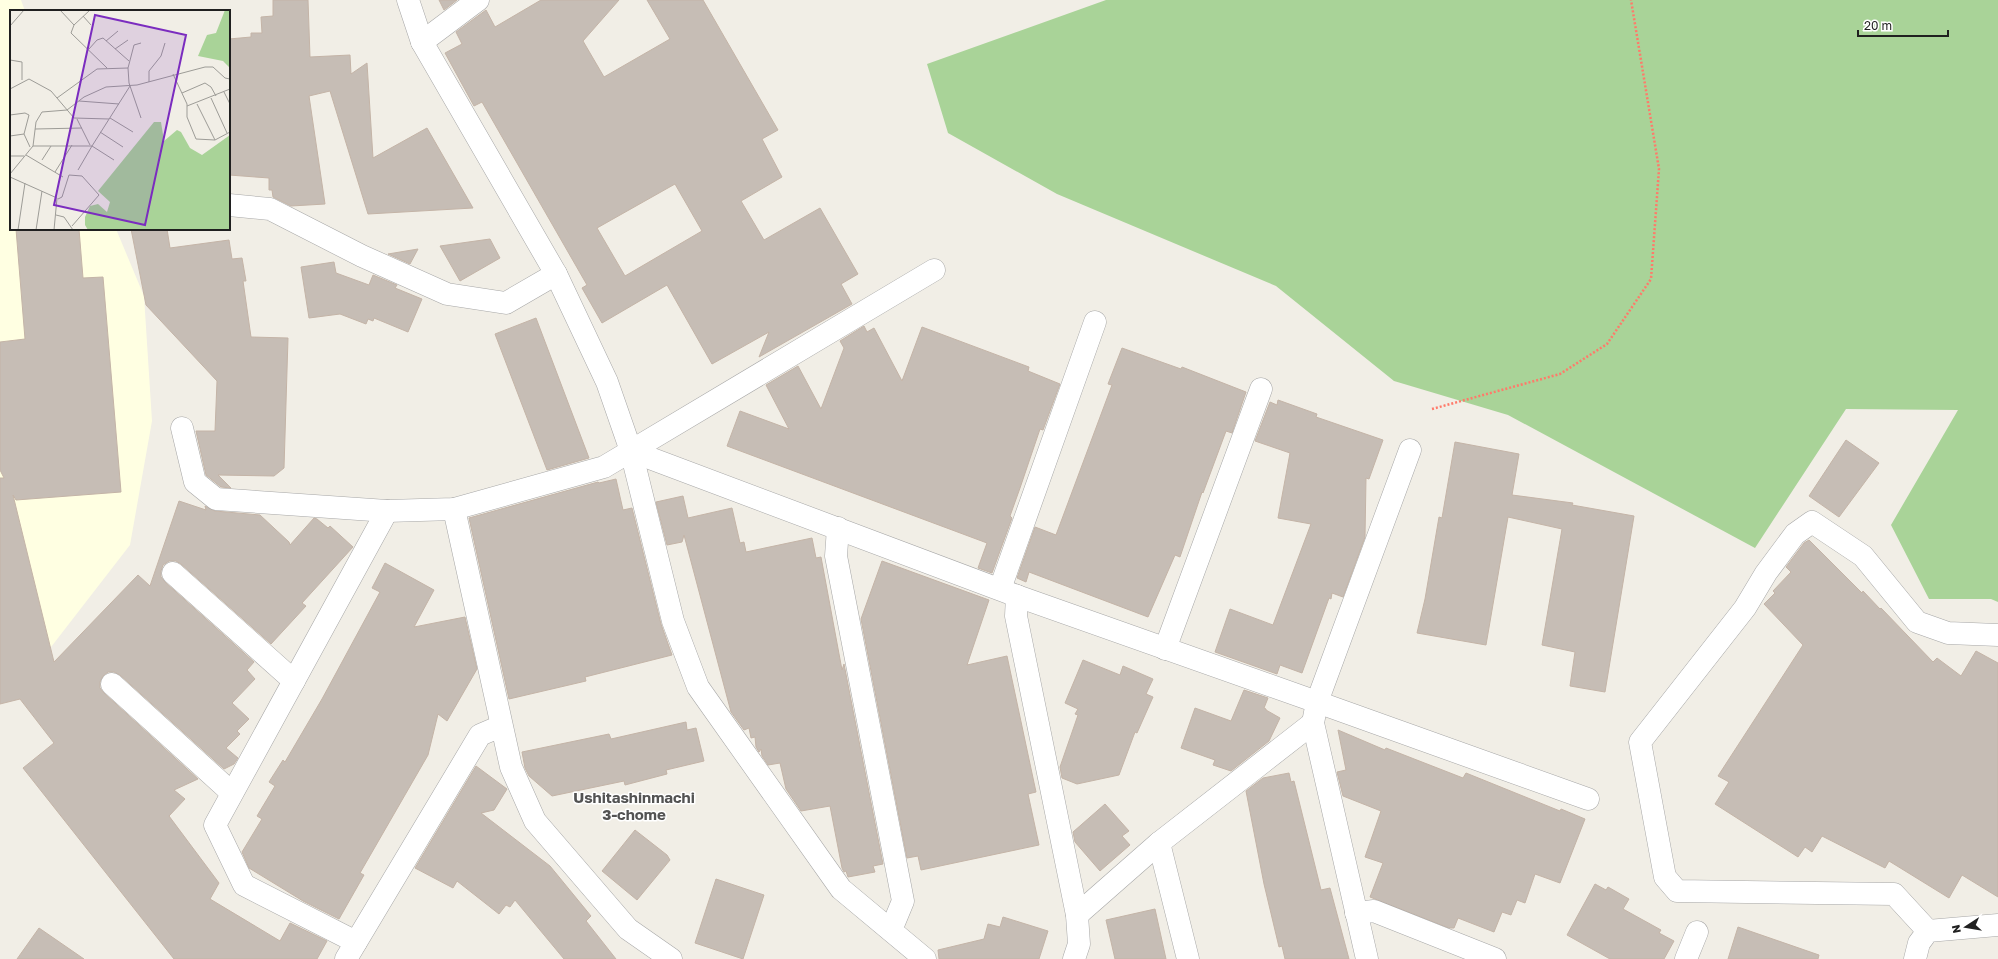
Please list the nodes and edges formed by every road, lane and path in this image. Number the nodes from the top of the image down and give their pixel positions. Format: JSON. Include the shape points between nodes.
{"nodes":[{"id":1,"x":408,"y":0,"type":"edge"},
{"id":2,"x":478,"y":0,"type":"edge"},
{"id":3,"x":1631,"y":0,"type":"edge"},
{"id":4,"x":422,"y":42,"type":"junction"},
{"id":5,"x":230,"y":205,"type":"edge"},
{"id":6,"x":934,"y":270,"type":"dead end"},
{"id":7,"x":556,"y":274,"type":"junction"},
{"id":8,"x":1095,"y":322,"type":"dead end"},
{"id":9,"x":1261,"y":389,"type":"dead end"},
{"id":10,"x":1432,"y":409,"type":"dead end"},
{"id":11,"x":182,"y":428,"type":"dead end"},
{"id":12,"x":1410,"y":450,"type":"dead end"},
{"id":13,"x":631,"y":451,"type":"junction"},
{"id":14,"x":454,"y":509,"type":"junction"},
{"id":15,"x":387,"y":511,"type":"junction"},
{"id":16,"x":838,"y":528,"type":"junction"},
{"id":17,"x":173,"y":573,"type":"dead end"},
{"id":18,"x":1009,"y":592,"type":"junction"},
{"id":19,"x":1998,"y":635,"type":"edge"},
{"id":20,"x":1165,"y":649,"type":"junction"},
{"id":21,"x":294,"y":682,"type":"junction"},
{"id":22,"x":112,"y":684,"type":"dead end"},
{"id":23,"x":1315,"y":712,"type":"junction"},
{"id":24,"x":501,"y":726,"type":"junction"},
{"id":25,"x":232,"y":793,"type":"junction"},
{"id":26,"x":1588,"y":800,"type":"dead end"},
{"id":27,"x":1159,"y":843,"type":"junction"},
{"id":28,"x":1356,"y":912,"type":"junction"},
{"id":29,"x":1077,"y":915,"type":"junction"},
{"id":30,"x":1998,"y":925,"type":"edge"},
{"id":31,"x":891,"y":930,"type":"junction"},
{"id":32,"x":1928,"y":931,"type":"junction"},
{"id":33,"x":1697,"y":932,"type":"dead end"},
{"id":34,"x":351,"y":950,"type":"edge"},
{"id":35,"x":671,"y":959,"type":"edge"},
{"id":36,"x":925,"y":959,"type":"edge"},
{"id":37,"x":1074,"y":959,"type":"edge"},
{"id":38,"x":1188,"y":959,"type":"edge"},
{"id":39,"x":1367,"y":959,"type":"edge"},
{"id":40,"x":1495,"y":959,"type":"edge"},
{"id":41,"x":1686,"y":959,"type":"edge"},
{"id":42,"x":1915,"y":959,"type":"edge"}],
"edges":[{"from":1,"to":4,"type":"street"},
{"from":2,"to":4,"type":"street"},
{"from":3,"to":10,"type":"path","via":[[1659,169],[1651,279],[1607,344],[1560,374]]},
{"from":4,"to":7,"type":"street"},
{"from":5,"to":7,"type":"street","via":[[270,209],[362,256],[447,294],[506,303]]},
{"from":6,"to":13,"type":"street"},
{"from":7,"to":13,"type":"street","via":[[607,382]]},
{"from":8,"to":18,"type":"street"},
{"from":9,"to":20,"type":"street"},
{"from":11,"to":15,"type":"street","via":[[195,482],[216,499]]},
{"from":12,"to":23,"type":"street"},
{"from":13,"to":14,"type":"street","via":[[604,467]]},
{"from":13,"to":16,"type":"street"},
{"from":13,"to":31,"type":"street","via":[[673,621],[698,687],[841,889]]},
{"from":14,"to":15,"type":"street"},
{"from":14,"to":24,"type":"street"},
{"from":15,"to":21,"type":"street"},
{"from":16,"to":18,"type":"street"},
{"from":16,"to":31,"type":"street","via":[[836,556],[903,900]]},
{"from":17,"to":21,"type":"street"},
{"from":18,"to":20,"type":"street"},
{"from":18,"to":29,"type":"street"},
{"from":19,"to":32,"type":"street","via":[[1948,633],[1917,622],[1863,556],[1812,522],[1795,534],[1766,573],[1745,608],[1640,742],[1665,877],[1678,891],[1894,894]]},
{"from":20,"to":23,"type":"street"},
{"from":21,"to":25,"type":"street"},
{"from":22,"to":25,"type":"street"},
{"from":23,"to":26,"type":"street"},
{"from":23,"to":27,"type":"street"},
{"from":23,"to":28,"type":"street"},
{"from":24,"to":34,"type":"street","via":[[480,735]]},
{"from":24,"to":35,"type":"street","via":[[511,767],[535,821],[628,929]]},
{"from":25,"to":34,"type":"street","via":[[215,825],[244,885]]},
{"from":27,"to":29,"type":"street"},
{"from":27,"to":38,"type":"street"},
{"from":28,"to":39,"type":"street"},
{"from":28,"to":40,"type":"street","via":[[1374,911]]},
{"from":29,"to":37,"type":"street","via":[[1079,944]]},
{"from":30,"to":32,"type":"street"},
{"from":31,"to":36,"type":"street"},
{"from":32,"to":42,"type":"street","via":[[1919,943]]},
{"from":33,"to":41,"type":"street"}]}
